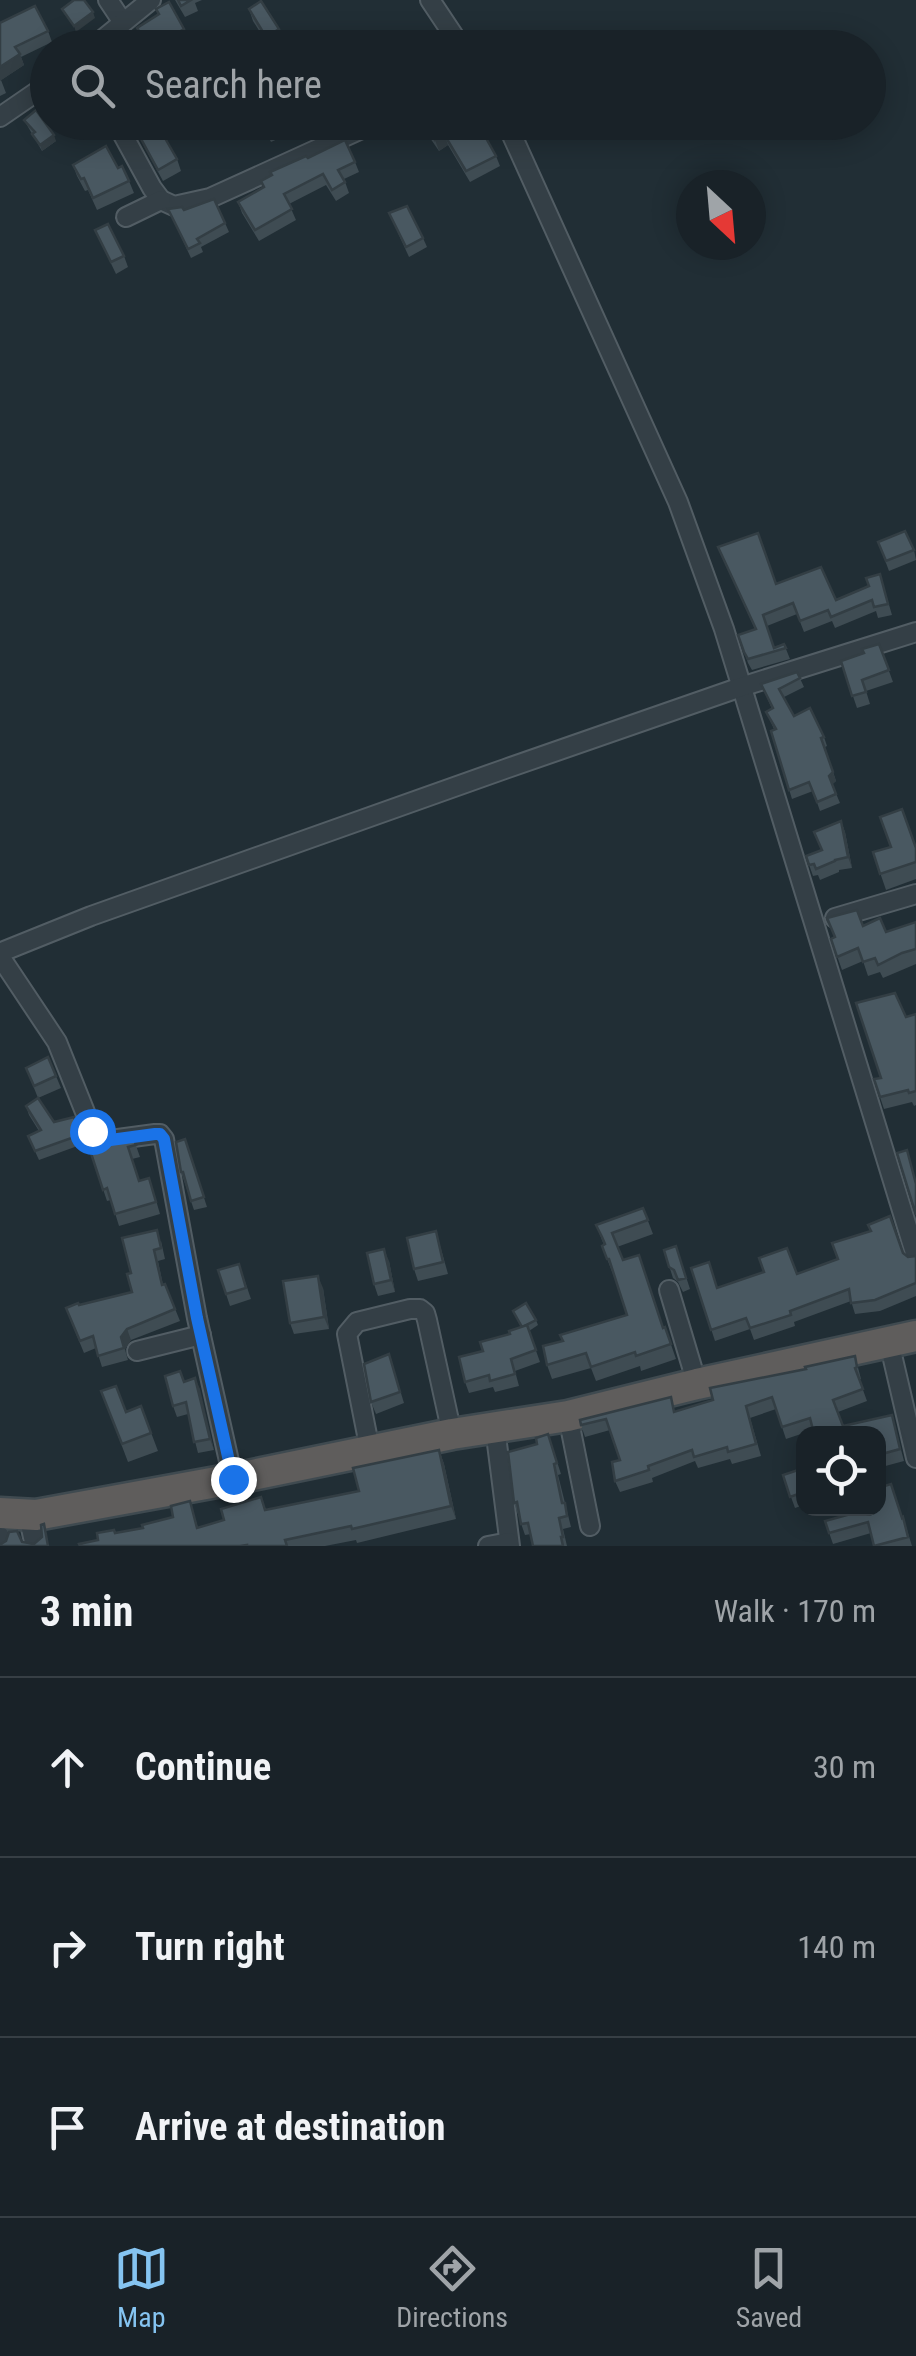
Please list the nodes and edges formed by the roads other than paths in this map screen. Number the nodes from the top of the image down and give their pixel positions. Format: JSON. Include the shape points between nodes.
{"nodes":[{"id":1,"x":108,"y":0,"type":"edge"},
{"id":2,"x":151,"y":0,"type":"edge"},
{"id":3,"x":430,"y":0,"type":"edge"},
{"id":4,"x":122,"y":22,"type":"junction"},
{"id":5,"x":113,"y":30,"type":"edge"},
{"id":6,"x":450,"y":30,"type":"edge"},
{"id":7,"x":30,"y":96,"type":"edge"},
{"id":8,"x":0,"y":117,"type":"edge"},
{"id":9,"x":126,"y":140,"type":"edge"},
{"id":10,"x":337,"y":140,"type":"edge"},
{"id":11,"x":514,"y":140,"type":"edge"},
{"id":12,"x":161,"y":200,"type":"junction"},
{"id":13,"x":126,"y":217,"type":"dead end"},
{"id":14,"x":916,"y":632,"type":"edge"},
{"id":15,"x":742,"y":687,"type":"junction"},
{"id":16,"x":916,"y":894,"type":"edge"},
{"id":17,"x":814,"y":924,"type":"junction"},
{"id":18,"x":916,"y":1256,"type":"edge"},
{"id":19,"x":668,"y":1290,"type":"dead end"},
{"id":20,"x":201,"y":1334,"type":"junction"},
{"id":21,"x":902,"y":1339,"type":"edge"},
{"id":22,"x":137,"y":1351,"type":"dead end"},
{"id":23,"x":697,"y":1384,"type":"junction"},
{"id":24,"x":568,"y":1416,"type":"junction"},
{"id":25,"x":494,"y":1428,"type":"junction"},
{"id":26,"x":452,"y":1434,"type":"junction"},
{"id":27,"x":370,"y":1450,"type":"junction"},
{"id":28,"x":916,"y":1458,"type":"edge"},
{"id":29,"x":233,"y":1479,"type":"junction"},
{"id":30,"x":14,"y":1514,"type":"edge"},
{"id":31,"x":590,"y":1526,"type":"dead end"},
{"id":32,"x":0,"y":1536,"type":"edge"},
{"id":33,"x":510,"y":1544,"type":"edge"},
{"id":34,"x":2,"y":1546,"type":"edge"},
{"id":35,"x":34,"y":1546,"type":"edge"},
{"id":36,"x":488,"y":1546,"type":"edge"}],
"edges":[{"from":1,"to":4,"type":"street"},
{"from":2,"to":4,"type":"street"},
{"from":3,"to":6,"type":"street"},
{"from":4,"to":5,"type":"street"},
{"from":7,"to":8,"type":"street"},
{"from":9,"to":12,"type":"street"},
{"from":10,"to":12,"type":"street","via":[[210,198],[174,206]]},
{"from":11,"to":15,"type":"street","via":[[678,502]]},
{"from":12,"to":13,"type":"street"},
{"from":14,"to":15,"type":"street"},
{"from":15,"to":17,"type":"street"},
{"from":15,"to":20,"type":"street","via":[[91,916],[1,954],[56,1042],[95,1137],[164,1139]]},
{"from":16,"to":17,"type":"street"},
{"from":17,"to":18,"type":"street"},
{"from":19,"to":23,"type":"street"},
{"from":20,"to":22,"type":"street"},
{"from":20,"to":29,"type":"street"},
{"from":21,"to":23,"type":"highway"},
{"from":21,"to":28,"type":"street"},
{"from":23,"to":24,"type":"highway"},
{"from":24,"to":25,"type":"highway"},
{"from":24,"to":31,"type":"street"},
{"from":25,"to":26,"type":"highway"},
{"from":25,"to":33,"type":"street"},
{"from":26,"to":27,"type":"highway"},
{"from":26,"to":27,"type":"street","via":[[425,1313],[410,1308],[357,1322],[347,1334]]},
{"from":27,"to":29,"type":"highway"},
{"from":29,"to":30,"type":"highway"},
{"from":30,"to":35,"type":"street"},
{"from":32,"to":34,"type":"street"},
{"from":33,"to":36,"type":"street"}]}
